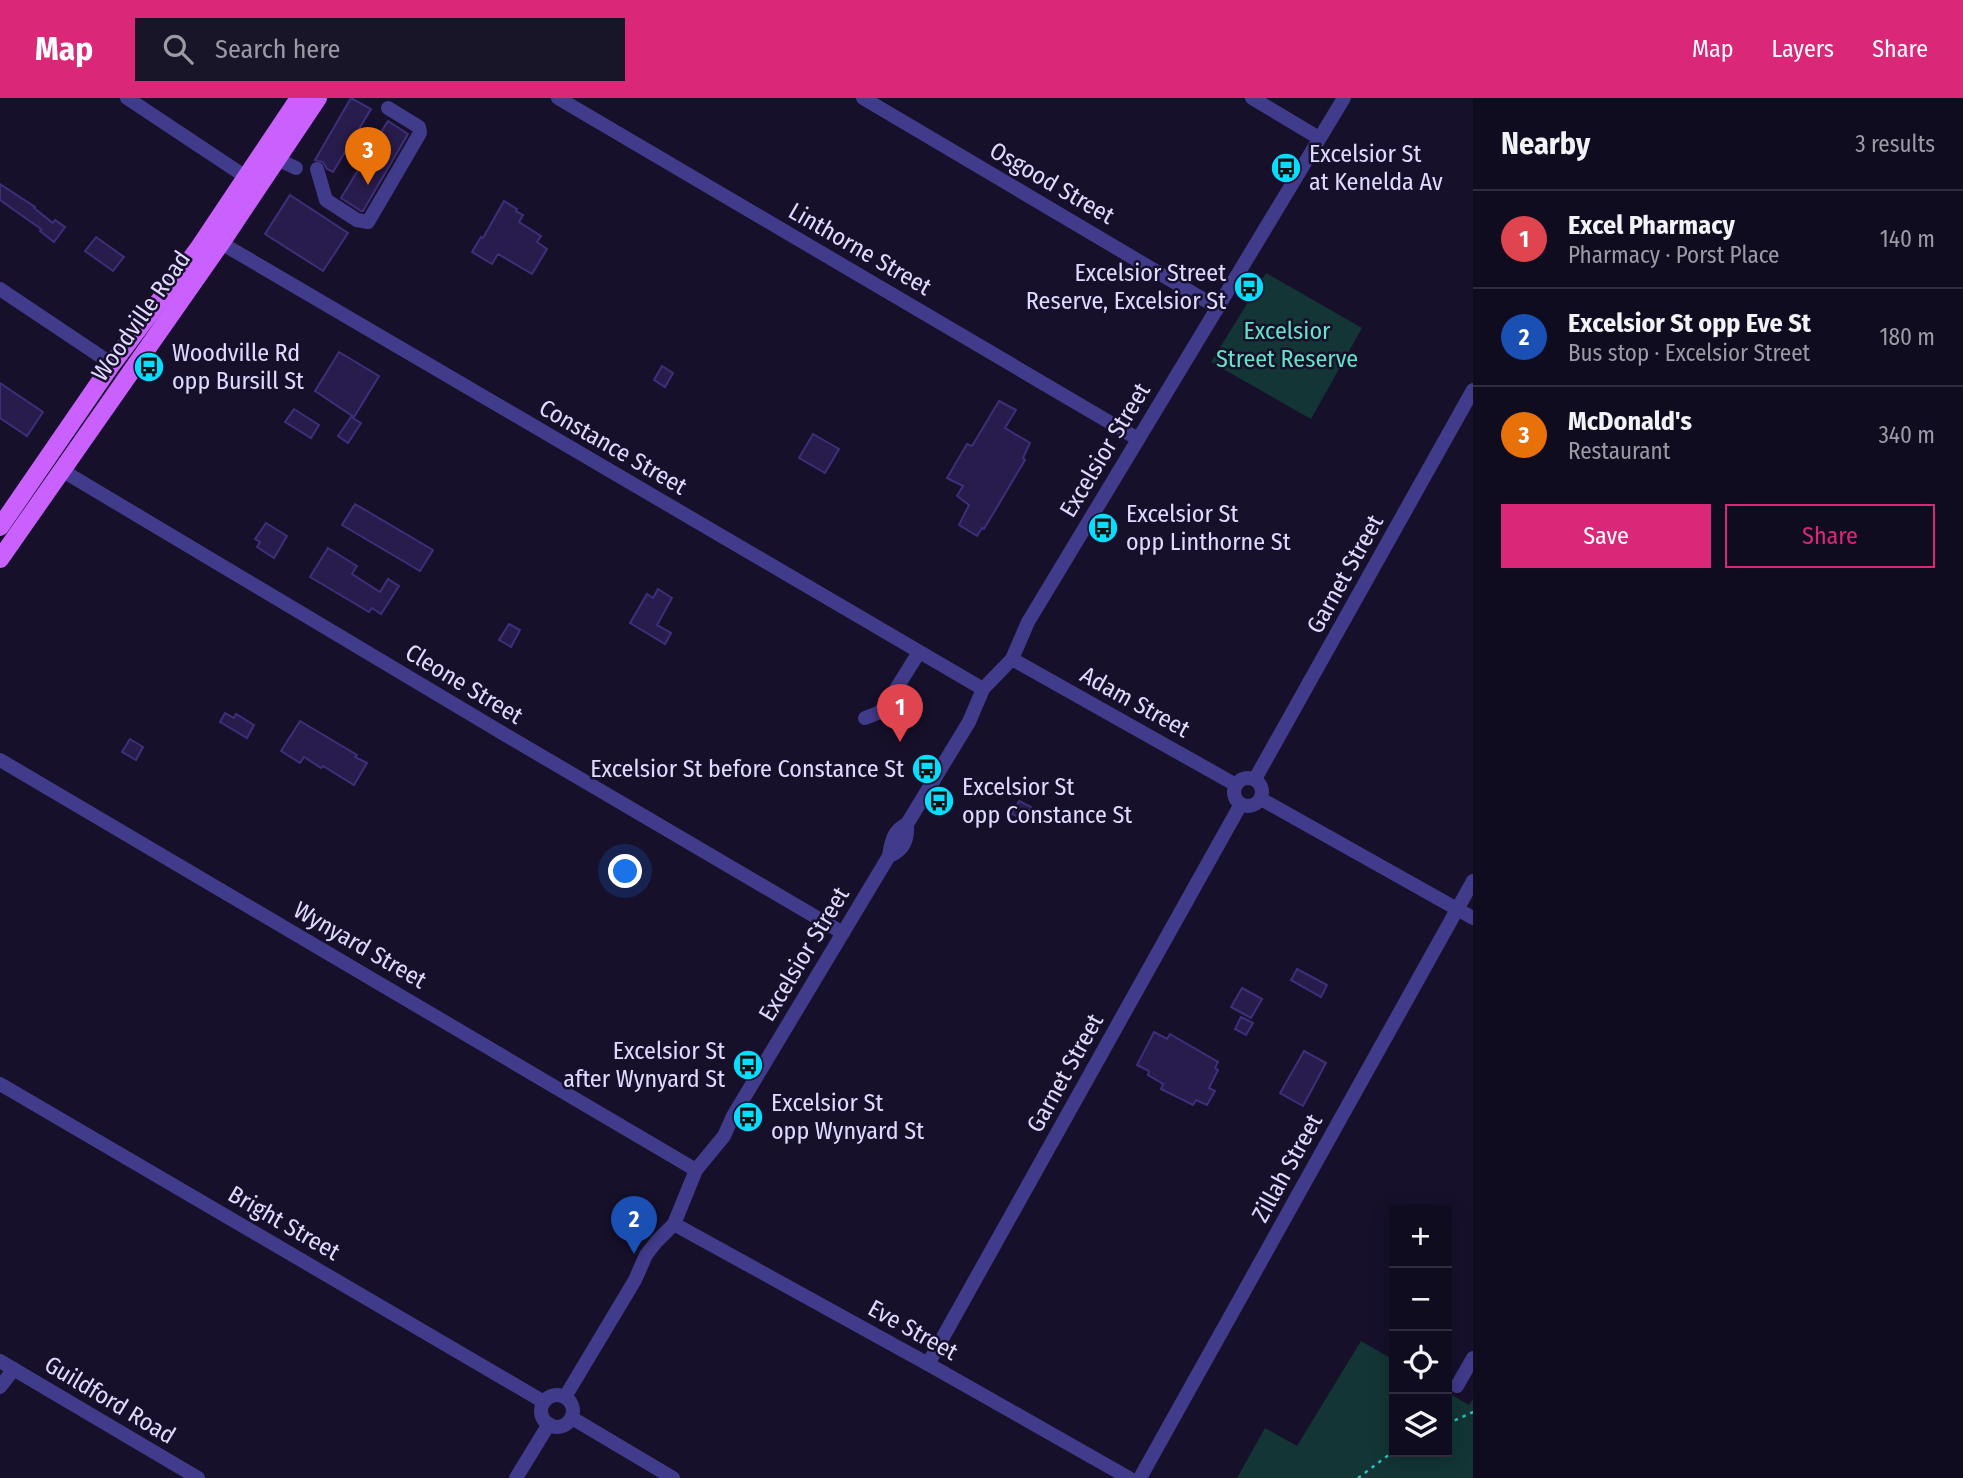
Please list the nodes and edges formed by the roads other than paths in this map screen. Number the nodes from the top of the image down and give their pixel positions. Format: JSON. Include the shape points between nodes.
{"nodes":[{"id":1,"x":127,"y":98,"type":"edge"},
{"id":2,"x":299,"y":98,"type":"edge"},
{"id":3,"x":318,"y":98,"type":"edge"},
{"id":4,"x":558,"y":98,"type":"edge"},
{"id":5,"x":863,"y":98,"type":"edge"},
{"id":6,"x":1252,"y":98,"type":"edge"},
{"id":7,"x":1344,"y":98,"type":"edge"},
{"id":8,"x":388,"y":108,"type":"dead end"},
{"id":9,"x":1320,"y":138,"type":"junction"},
{"id":10,"x":277,"y":159,"type":"junction"},
{"id":11,"x":296,"y":168,"type":"dead end"},
{"id":12,"x":317,"y":169,"type":"dead end"},
{"id":13,"x":246,"y":177,"type":"junction"},
{"id":14,"x":221,"y":243,"type":"junction"},
{"id":15,"x":0,"y":289,"type":"edge"},
{"id":16,"x":1218,"y":308,"type":"junction"},
{"id":17,"x":112,"y":364,"type":"junction"},
{"id":18,"x":1473,"y":390,"type":"edge"},
{"id":19,"x":1138,"y":439,"type":"junction"},
{"id":20,"x":63,"y":471,"type":"junction"},
{"id":21,"x":0,"y":527,"type":"edge"},
{"id":22,"x":0,"y":559,"type":"edge"},
{"id":23,"x":919,"y":652,"type":"junction"},
{"id":24,"x":1012,"y":659,"type":"junction"},
{"id":25,"x":983,"y":689,"type":"junction"},
{"id":26,"x":865,"y":718,"type":"dead end"},
{"id":27,"x":0,"y":760,"type":"edge"},
{"id":28,"x":1255,"y":779,"type":"junction"},
{"id":29,"x":1236,"y":785,"type":"junction"},
{"id":30,"x":1261,"y":799,"type":"junction"},
{"id":31,"x":1241,"y":804,"type":"junction"},
{"id":32,"x":1473,"y":881,"type":"edge"},
{"id":33,"x":1457,"y":909,"type":"junction"},
{"id":34,"x":1473,"y":918,"type":"edge"},
{"id":35,"x":843,"y":933,"type":"junction"},
{"id":36,"x":0,"y":1084,"type":"edge"},
{"id":37,"x":696,"y":1170,"type":"junction"},
{"id":38,"x":674,"y":1224,"type":"junction"},
{"id":39,"x":1473,"y":1358,"type":"edge"},
{"id":40,"x":0,"y":1361,"type":"edge"},
{"id":41,"x":928,"y":1364,"type":"junction"},
{"id":42,"x":14,"y":1369,"type":"junction"},
{"id":43,"x":1457,"y":1386,"type":"dead end"},
{"id":44,"x":0,"y":1387,"type":"edge"},
{"id":45,"x":565,"y":1396,"type":"junction"},
{"id":46,"x":544,"y":1402,"type":"junction"},
{"id":47,"x":572,"y":1418,"type":"junction"},
{"id":48,"x":549,"y":1424,"type":"junction"},
{"id":49,"x":198,"y":1478,"type":"edge"},
{"id":50,"x":516,"y":1478,"type":"edge"},
{"id":51,"x":673,"y":1478,"type":"edge"},
{"id":52,"x":1129,"y":1478,"type":"edge"},
{"id":53,"x":1140,"y":1478,"type":"edge"}],
"edges":[{"from":1,"to":13,"type":"street"},
{"from":2,"to":13,"type":"main road","name":"Woodville Road"},
{"from":3,"to":10,"type":"main road","name":"Woodville Road"},
{"from":4,"to":19,"type":"street","name":"Linthorne Street"},
{"from":5,"to":16,"type":"street","name":"Osgood Street"},
{"from":6,"to":9,"type":"street"},
{"from":7,"to":9,"type":"street","name":"Excelsior Street"},
{"from":8,"to":12,"type":"street","via":[[419,127],[419,133],[368,222],[327,200]]},
{"from":9,"to":16,"type":"street","name":"Excelsior Street"},
{"from":10,"to":11,"type":"street"},
{"from":10,"to":14,"type":"main road","name":"Woodville Road"},
{"from":13,"to":17,"type":"main road","name":"Woodville Road"},
{"from":14,"to":20,"type":"main road","name":"Woodville Road"},
{"from":14,"to":23,"type":"street","name":"Constance Street"},
{"from":15,"to":17,"type":"street"},
{"from":16,"to":19,"type":"street","name":"Excelsior Street"},
{"from":17,"to":21,"type":"main road","name":"Woodville Road"},
{"from":18,"to":28,"type":"street","name":"Garnet Street"},
{"from":19,"to":24,"type":"street","name":"Excelsior Street","via":[[1028,622]]},
{"from":20,"to":22,"type":"main road","name":"Woodville Road"},
{"from":20,"to":35,"type":"street","name":"Cleone Street"},
{"from":23,"to":25,"type":"street","name":"Constance Street"},
{"from":23,"to":26,"type":"street","via":[[885,707]]},
{"from":24,"to":25,"type":"street","name":"Excelsior Street"},
{"from":24,"to":29,"type":"street","name":"Adam Street"},
{"from":25,"to":35,"type":"street","name":"Excelsior Street","via":[[969,722],[907,824],[897,829],[889,856]]},
{"from":27,"to":37,"type":"street","name":"Wynyard Street"},
{"from":28,"to":29,"type":"street","via":[[1242,779]]},
{"from":28,"to":30,"type":"street","via":[[1262,786]]},
{"from":29,"to":31,"type":"street","via":[[1234,794]]},
{"from":30,"to":31,"type":"street","via":[[1254,805]]},
{"from":30,"to":33,"type":"street"},
{"from":31,"to":41,"type":"street","name":"Garnet Street"},
{"from":32,"to":33,"type":"street","name":"Zillah Street"},
{"from":33,"to":34,"type":"street"},
{"from":33,"to":53,"type":"street","name":"Zillah Street"},
{"from":35,"to":37,"type":"street","name":"Excelsior Street","via":[[724,1136]]},
{"from":36,"to":46,"type":"street","name":"Bright Street"},
{"from":37,"to":38,"type":"street","name":"Excelsior Street"},
{"from":38,"to":41,"type":"street","name":"Eve Street"},
{"from":38,"to":45,"type":"street","name":"Excelsior Street","via":[[646,1255]]},
{"from":39,"to":43,"type":"street"},
{"from":40,"to":42,"type":"street","name":"Guildford Road"},
{"from":41,"to":52,"type":"street","name":"Eve Street"},
{"from":42,"to":44,"type":"street"},
{"from":42,"to":49,"type":"street","name":"Guildford Road"},
{"from":45,"to":46,"type":"street","via":[[553,1395]]},
{"from":45,"to":47,"type":"street","via":[[573,1406]]},
{"from":46,"to":48,"type":"street","via":[[543,1419]]},
{"from":47,"to":48,"type":"street","via":[[561,1426]]},
{"from":47,"to":51,"type":"street"},
{"from":48,"to":50,"type":"street"}]}
